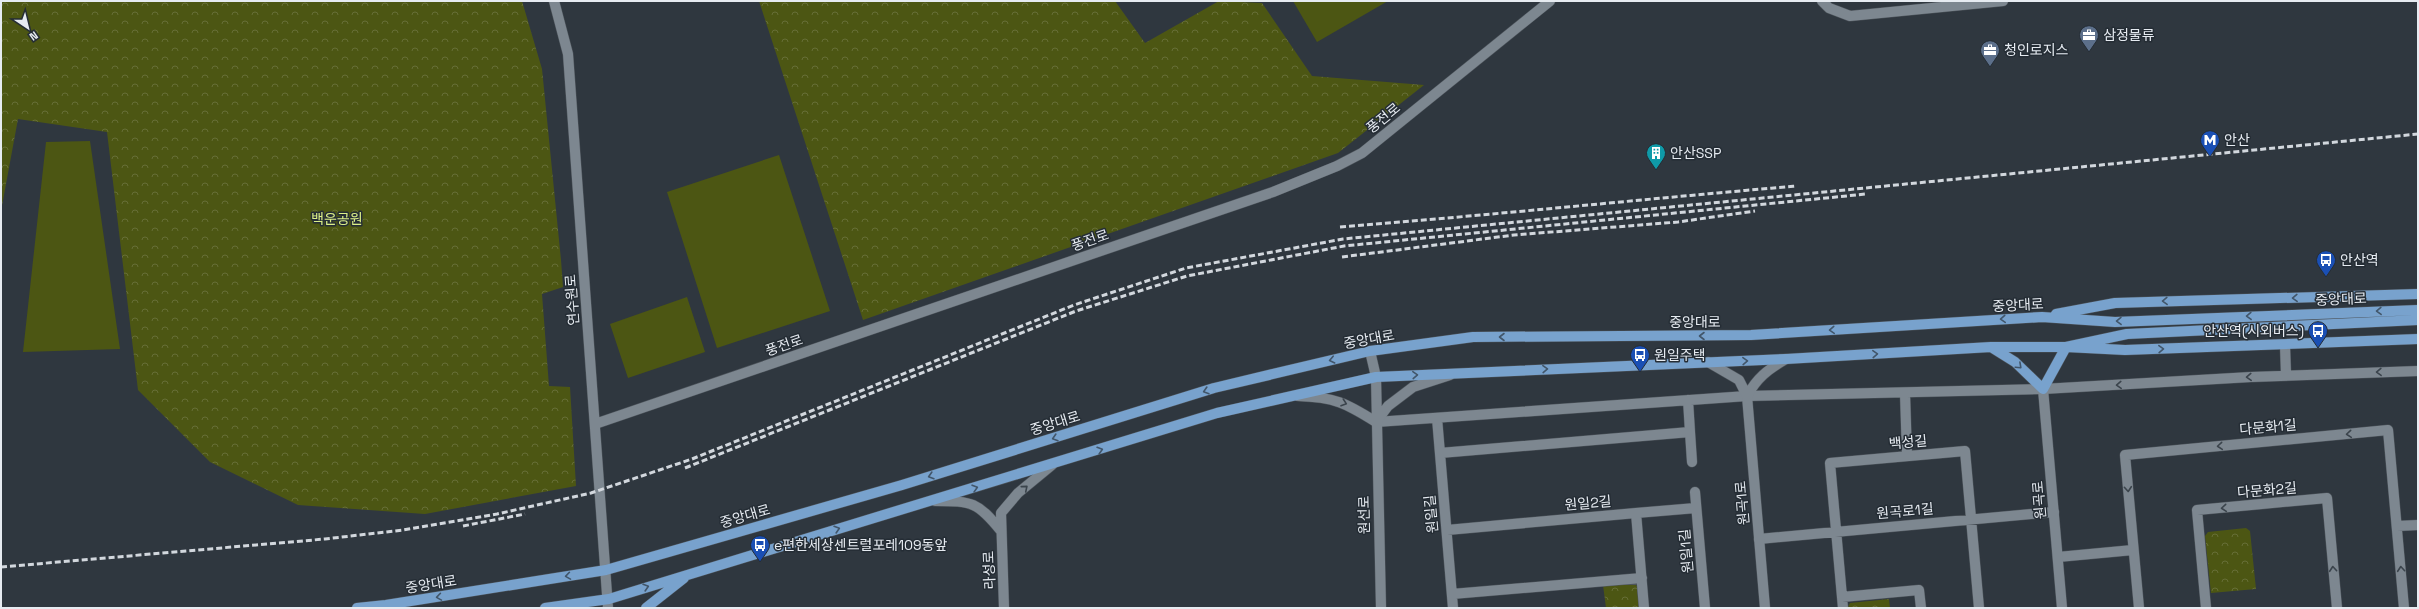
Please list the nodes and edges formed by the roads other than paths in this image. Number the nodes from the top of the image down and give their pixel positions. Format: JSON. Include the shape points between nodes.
{"nodes":[{"id":1,"x":554,"y":1,"type":"edge"},
{"id":2,"x":1550,"y":1,"type":"edge"},
{"id":3,"x":1822,"y":1,"type":"edge"},
{"id":4,"x":2003,"y":1,"type":"edge"},
{"id":5,"x":2418,"y":294,"type":"edge"},
{"id":6,"x":2418,"y":310,"type":"edge"},
{"id":7,"x":2042,"y":317,"type":"junction"},
{"id":8,"x":2418,"y":320,"type":"edge"},
{"id":9,"x":2418,"y":339,"type":"edge"},
{"id":10,"x":2285,"y":345,"type":"dead end"},
{"id":11,"x":1991,"y":347,"type":"junction"},
{"id":12,"x":2066,"y":347,"type":"junction"},
{"id":13,"x":1370,"y":351,"type":"junction"},
{"id":14,"x":1786,"y":359,"type":"junction"},
{"id":15,"x":1708,"y":362,"type":"junction"},
{"id":16,"x":2418,"y":371,"type":"edge"},
{"id":17,"x":1458,"y":372,"type":"junction"},
{"id":18,"x":2286,"y":375,"type":"junction"},
{"id":19,"x":1376,"y":377,"type":"junction"},
{"id":20,"x":2042,"y":389,"type":"junction"},
{"id":21,"x":1905,"y":393,"type":"junction"},
{"id":22,"x":1292,"y":396,"type":"junction"},
{"id":23,"x":1747,"y":396,"type":"junction"},
{"id":24,"x":1688,"y":400,"type":"junction"},
{"id":25,"x":1437,"y":418,"type":"junction"},
{"id":26,"x":1376,"y":422,"type":"junction"},
{"id":27,"x":595,"y":424,"type":"junction"},
{"id":28,"x":1690,"y":432,"type":"junction"},
{"id":29,"x":1440,"y":453,"type":"junction"},
{"id":30,"x":1907,"y":456,"type":"junction"},
{"id":31,"x":1692,"y":462,"type":"dead end"},
{"id":32,"x":1052,"y":465,"type":"junction"},
{"id":33,"x":1695,"y":492,"type":"dead end"},
{"id":34,"x":933,"y":500,"type":"junction"},
{"id":35,"x":1696,"y":508,"type":"junction"},
{"id":36,"x":2054,"y":512,"type":"junction"},
{"id":37,"x":1636,"y":513,"type":"junction"},
{"id":38,"x":1971,"y":519,"type":"junction"},
{"id":39,"x":2418,"y":525,"type":"edge"},
{"id":40,"x":2397,"y":526,"type":"junction"},
{"id":41,"x":1447,"y":530,"type":"junction"},
{"id":42,"x":1001,"y":531,"type":"junction"},
{"id":43,"x":1836,"y":532,"type":"junction"},
{"id":44,"x":1759,"y":539,"type":"junction"},
{"id":45,"x":2133,"y":550,"type":"junction"},
{"id":46,"x":2058,"y":557,"type":"junction"},
{"id":47,"x":606,"y":570,"type":"junction"},
{"id":48,"x":690,"y":574,"type":"junction"},
{"id":49,"x":1642,"y":578,"type":"junction"},
{"id":50,"x":1452,"y":594,"type":"junction"},
{"id":51,"x":1842,"y":597,"type":"junction"},
{"id":52,"x":608,"y":603,"type":"edge"},
{"id":53,"x":357,"y":608,"type":"edge"},
{"id":54,"x":545,"y":608,"type":"edge"},
{"id":55,"x":646,"y":608,"type":"edge"},
{"id":56,"x":1004,"y":608,"type":"edge"},
{"id":57,"x":1381,"y":608,"type":"edge"},
{"id":58,"x":1453,"y":608,"type":"edge"},
{"id":59,"x":1644,"y":608,"type":"edge"},
{"id":60,"x":1705,"y":608,"type":"edge"},
{"id":61,"x":1765,"y":608,"type":"edge"},
{"id":62,"x":1843,"y":608,"type":"edge"},
{"id":63,"x":1921,"y":608,"type":"edge"},
{"id":64,"x":1979,"y":608,"type":"edge"},
{"id":65,"x":2062,"y":608,"type":"edge"},
{"id":66,"x":2138,"y":608,"type":"edge"},
{"id":67,"x":2206,"y":608,"type":"edge"},
{"id":68,"x":2337,"y":608,"type":"edge"},
{"id":69,"x":2404,"y":608,"type":"edge"}],
"edges":[{"from":1,"to":27,"type":"street","name":"연수원로","via":[[568,54]]},
{"from":2,"to":27,"type":"street","name":"풍전로","via":[[1362,153],[1337,166],[1273,192]]},
{"from":3,"to":4,"type":"street","via":[[1829,8],[1850,16]]},
{"from":5,"to":7,"type":"main road","one_way":true,"via":[[2115,303]]},
{"from":6,"to":7,"type":"main road","name":"중앙대로","one_way":true,"via":[[2115,322]]},
{"from":7,"to":13,"type":"main road","name":"중앙대로","one_way":true,"via":[[1751,335],[1473,337]]},
{"from":8,"to":12,"type":"main road","via":[[2128,334]]},
{"from":12,"to":9,"type":"main road","one_way":true,"via":[[2125,350]]},
{"from":10,"to":18,"type":"street"},
{"from":11,"to":12,"type":"main road"},
{"from":14,"to":11,"type":"main road","one_way":true},
{"from":11,"to":20,"type":"main road","one_way":true,"via":[[2015,362]]},
{"from":12,"to":20,"type":"main road"},
{"from":13,"to":19,"type":"street","name":"원선로"},
{"from":13,"to":47,"type":"main road","name":"중앙대로","one_way":true,"via":[[1214,388],[902,485]]},
{"from":15,"to":14,"type":"main road","one_way":true},
{"from":14,"to":23,"type":"street","via":[[1766,370],[1756,380]]},
{"from":17,"to":15,"type":"main road","one_way":true},
{"from":15,"to":23,"type":"street","via":[[1739,380]]},
{"from":16,"to":18,"type":"street","one_way":true},
{"from":19,"to":17,"type":"main road","one_way":true},
{"from":17,"to":26,"type":"street","via":[[1413,387],[1388,406]]},
{"from":18,"to":20,"type":"street","one_way":true},
{"from":19,"to":22,"type":"main road"},
{"from":19,"to":26,"type":"street","name":"원선로"},
{"from":20,"to":21,"type":"street"},
{"from":20,"to":36,"type":"street","name":"원곡로"},
{"from":21,"to":23,"type":"street"},
{"from":21,"to":30,"type":"street"},
{"from":22,"to":26,"type":"street","one_way":true,"via":[[1326,397],[1351,406]]},
{"from":32,"to":22,"type":"main road","one_way":true,"via":[[1217,413]]},
{"from":23,"to":24,"type":"street"},
{"from":23,"to":44,"type":"street","name":"원곡1로"},
{"from":24,"to":25,"type":"street"},
{"from":24,"to":28,"type":"street"},
{"from":25,"to":26,"type":"street"},
{"from":25,"to":29,"type":"street","name":"원일길"},
{"from":26,"to":57,"type":"street","name":"원선로"},
{"from":27,"to":47,"type":"street","name":"연수원로"},
{"from":28,"to":29,"type":"street"},
{"from":28,"to":31,"type":"street"},
{"from":29,"to":41,"type":"street","name":"원일길"},
{"from":30,"to":38,"type":"street","name":"백성길","via":[[1965,451]]},
{"from":30,"to":43,"type":"street","name":"백성길","via":[[1830,463]]},
{"from":34,"to":32,"type":"main road","one_way":true},
{"from":42,"to":32,"type":"street","name":"라성로","one_way":true,"via":[[1001,512],[1018,493]]},
{"from":33,"to":35,"type":"street","name":"원일1길"},
{"from":34,"to":42,"type":"street","via":[[963,501],[985,510]]},
{"from":48,"to":34,"type":"main road","one_way":true},
{"from":35,"to":37,"type":"street","name":"원일2길"},
{"from":35,"to":60,"type":"street","name":"원일1길"},
{"from":36,"to":38,"type":"street","name":"원곡로1길"},
{"from":36,"to":46,"type":"street","name":"원곡로"},
{"from":37,"to":41,"type":"street","name":"원일2길"},
{"from":37,"to":49,"type":"street"},
{"from":38,"to":43,"type":"street","name":"원곡로1길"},
{"from":38,"to":64,"type":"street","name":"백성길"},
{"from":39,"to":40,"type":"street"},
{"from":40,"to":45,"type":"street","name":"다문화1길","one_way":true,"via":[[2388,430],[2125,455]]},
{"from":69,"to":40,"type":"street","name":"다문화1길","one_way":true},
{"from":41,"to":50,"type":"street","name":"원일길"},
{"from":42,"to":56,"type":"street","name":"라성로"},
{"from":43,"to":44,"type":"street","name":"원곡로1길"},
{"from":43,"to":51,"type":"street","name":"백성길"},
{"from":44,"to":61,"type":"street","name":"원곡1로"},
{"from":45,"to":46,"type":"street"},
{"from":45,"to":66,"type":"street","name":"다문화1길"},
{"from":46,"to":65,"type":"street","name":"원곡로"},
{"from":47,"to":52,"type":"street","name":"연수원로"},
{"from":47,"to":53,"type":"main road","name":"중앙대로","one_way":true,"via":[[386,606]]},
{"from":52,"to":48,"type":"main road","one_way":true},
{"from":48,"to":55,"type":"main road"},
{"from":49,"to":50,"type":"street"},
{"from":49,"to":59,"type":"street"},
{"from":50,"to":58,"type":"street","name":"원일길"},
{"from":51,"to":62,"type":"street","name":"백성길"},
{"from":51,"to":63,"type":"street","via":[[1920,590]]},
{"from":52,"to":54,"type":"main road"},
{"from":68,"to":67,"type":"street","name":"다문화2길","one_way":true,"via":[[2327,498],[2197,510]]}]}
